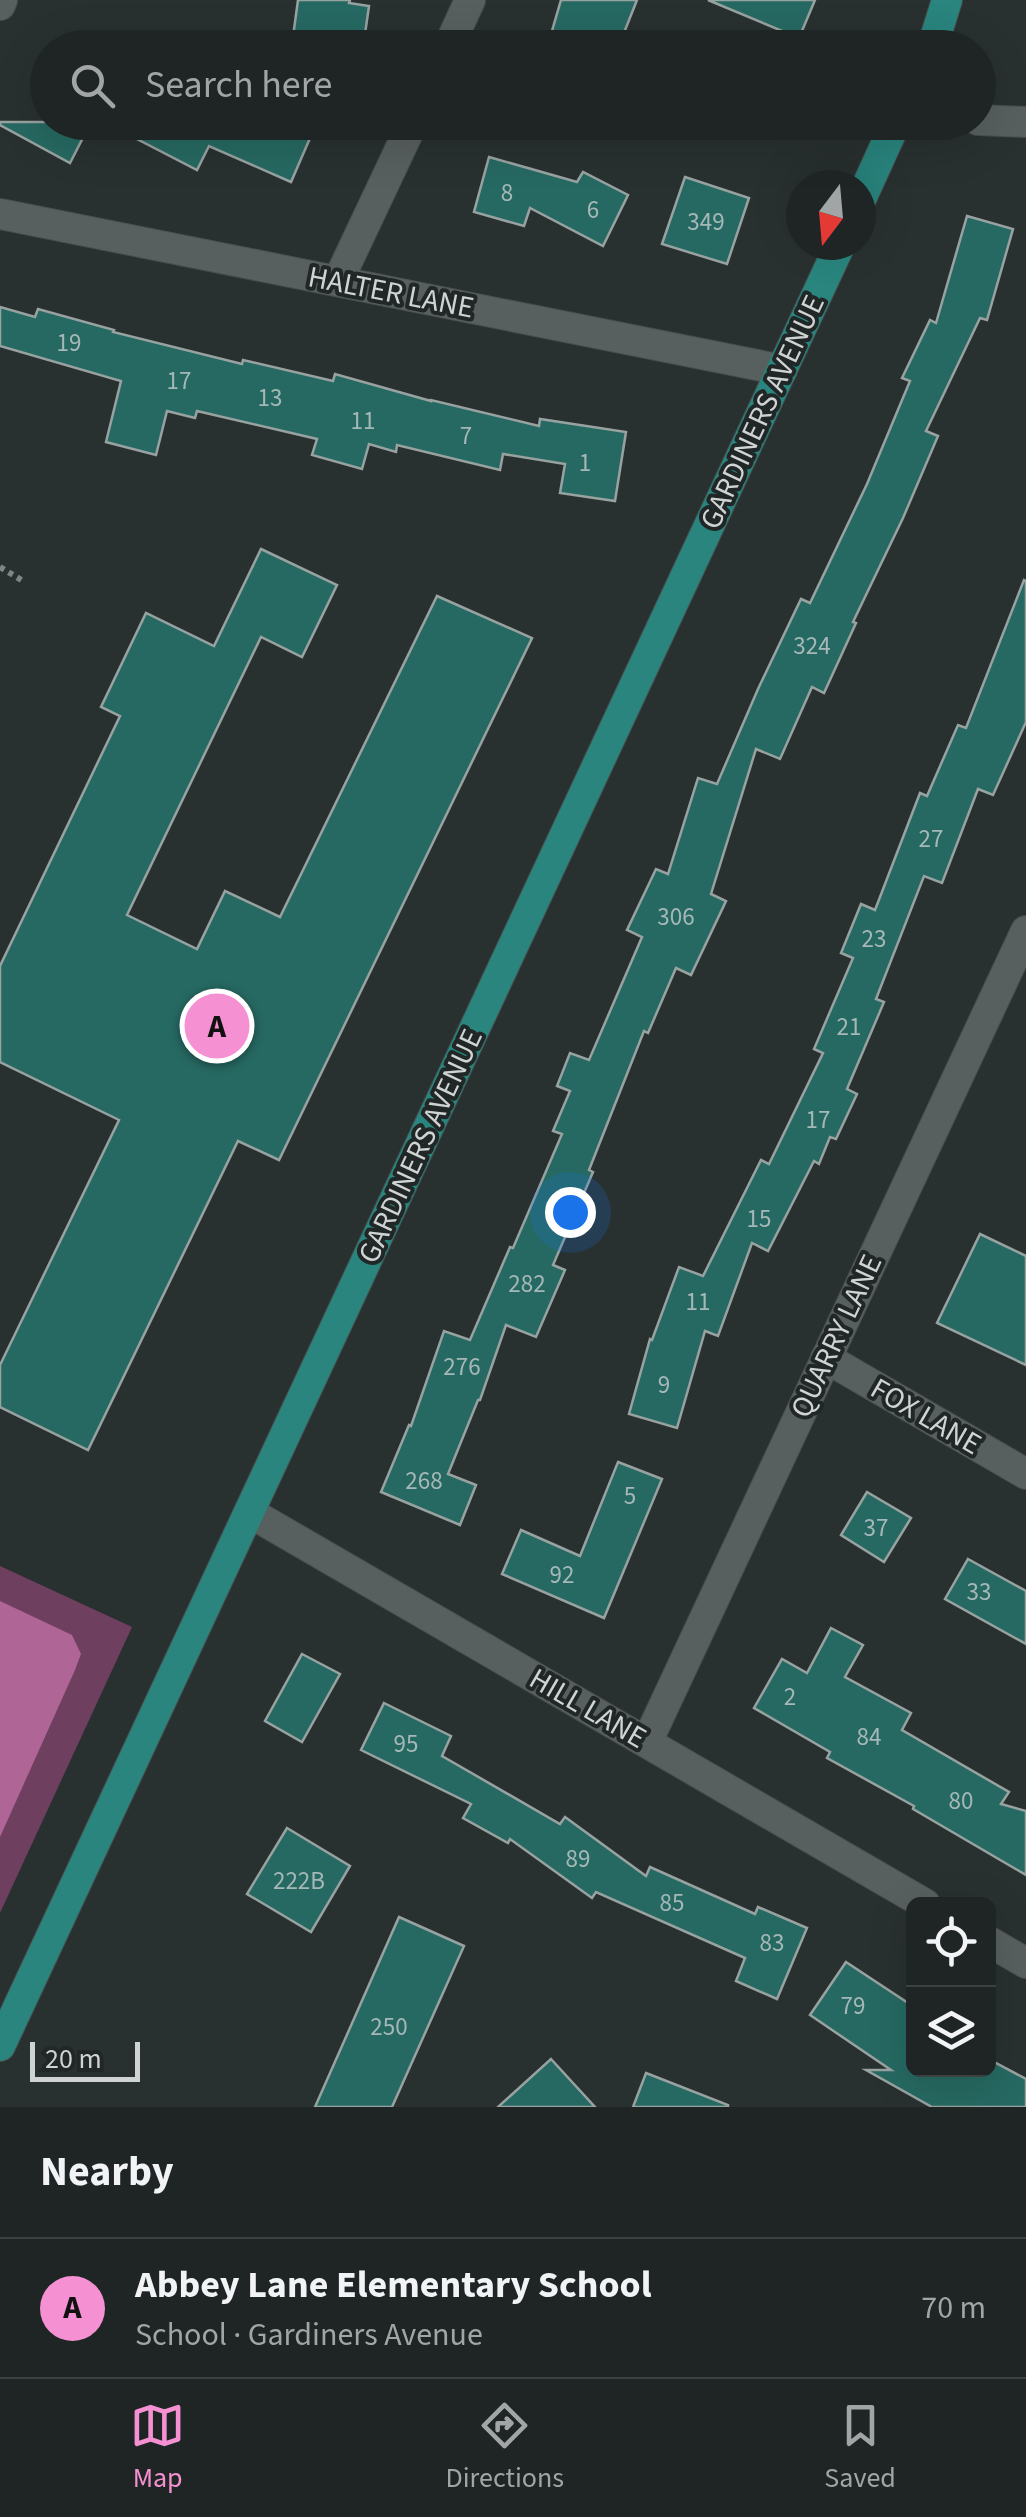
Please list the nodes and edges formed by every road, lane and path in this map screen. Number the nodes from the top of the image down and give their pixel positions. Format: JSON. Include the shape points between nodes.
{"nodes":[{"id":1,"x":470,"y":0,"type":"edge"},
{"id":2,"x":948,"y":0,"type":"edge"},
{"id":3,"x":456,"y":30,"type":"edge"},
{"id":4,"x":938,"y":30,"type":"edge"},
{"id":5,"x":996,"y":121,"type":"edge"},
{"id":6,"x":1026,"y":122,"type":"edge"},
{"id":7,"x":404,"y":140,"type":"edge"},
{"id":8,"x":888,"y":140,"type":"edge"},
{"id":9,"x":874,"y":170,"type":"edge"},
{"id":10,"x":0,"y":214,"type":"edge"},
{"id":11,"x":833,"y":260,"type":"edge"},
{"id":12,"x":338,"y":282,"type":"junction"},
{"id":13,"x":782,"y":370,"type":"junction"},
{"id":14,"x":0,"y":567,"type":"edge"},
{"id":15,"x":23,"y":581,"type":"dead end"},
{"id":16,"x":1026,"y":931,"type":"edge"},
{"id":17,"x":826,"y":1358,"type":"junction"},
{"id":18,"x":1026,"y":1474,"type":"edge"},
{"id":19,"x":250,"y":1512,"type":"junction"},
{"id":20,"x":646,"y":1742,"type":"junction"},
{"id":21,"x":913,"y":1897,"type":"edge"},
{"id":22,"x":996,"y":1946,"type":"edge"},
{"id":23,"x":1026,"y":1963,"type":"edge"},
{"id":24,"x":0,"y":2046,"type":"edge"}],
"edges":[{"from":1,"to":3,"type":"street"},
{"from":2,"to":4,"type":"main road"},
{"from":5,"to":6,"type":"street"},
{"from":7,"to":12,"type":"street"},
{"from":8,"to":9,"type":"main road"},
{"from":10,"to":12,"type":"street","name":"HALTER LANE"},
{"from":11,"to":13,"type":"main road","name":"GARDINERS AVENUE"},
{"from":12,"to":13,"type":"street","name":"HALTER LANE"},
{"from":13,"to":19,"type":"main road","name":"GARDINERS AVENUE"},
{"from":14,"to":15,"type":"path"},
{"from":16,"to":17,"type":"street","name":"QUARRY LANE"},
{"from":17,"to":18,"type":"street","name":"FOX LANE"},
{"from":17,"to":20,"type":"street","name":"QUARRY LANE"},
{"from":19,"to":20,"type":"street","name":"HILL LANE"},
{"from":19,"to":24,"type":"main road","name":"GARDINERS AVENUE"},
{"from":20,"to":21,"type":"street","name":"HILL LANE"},
{"from":22,"to":23,"type":"street"}]}
